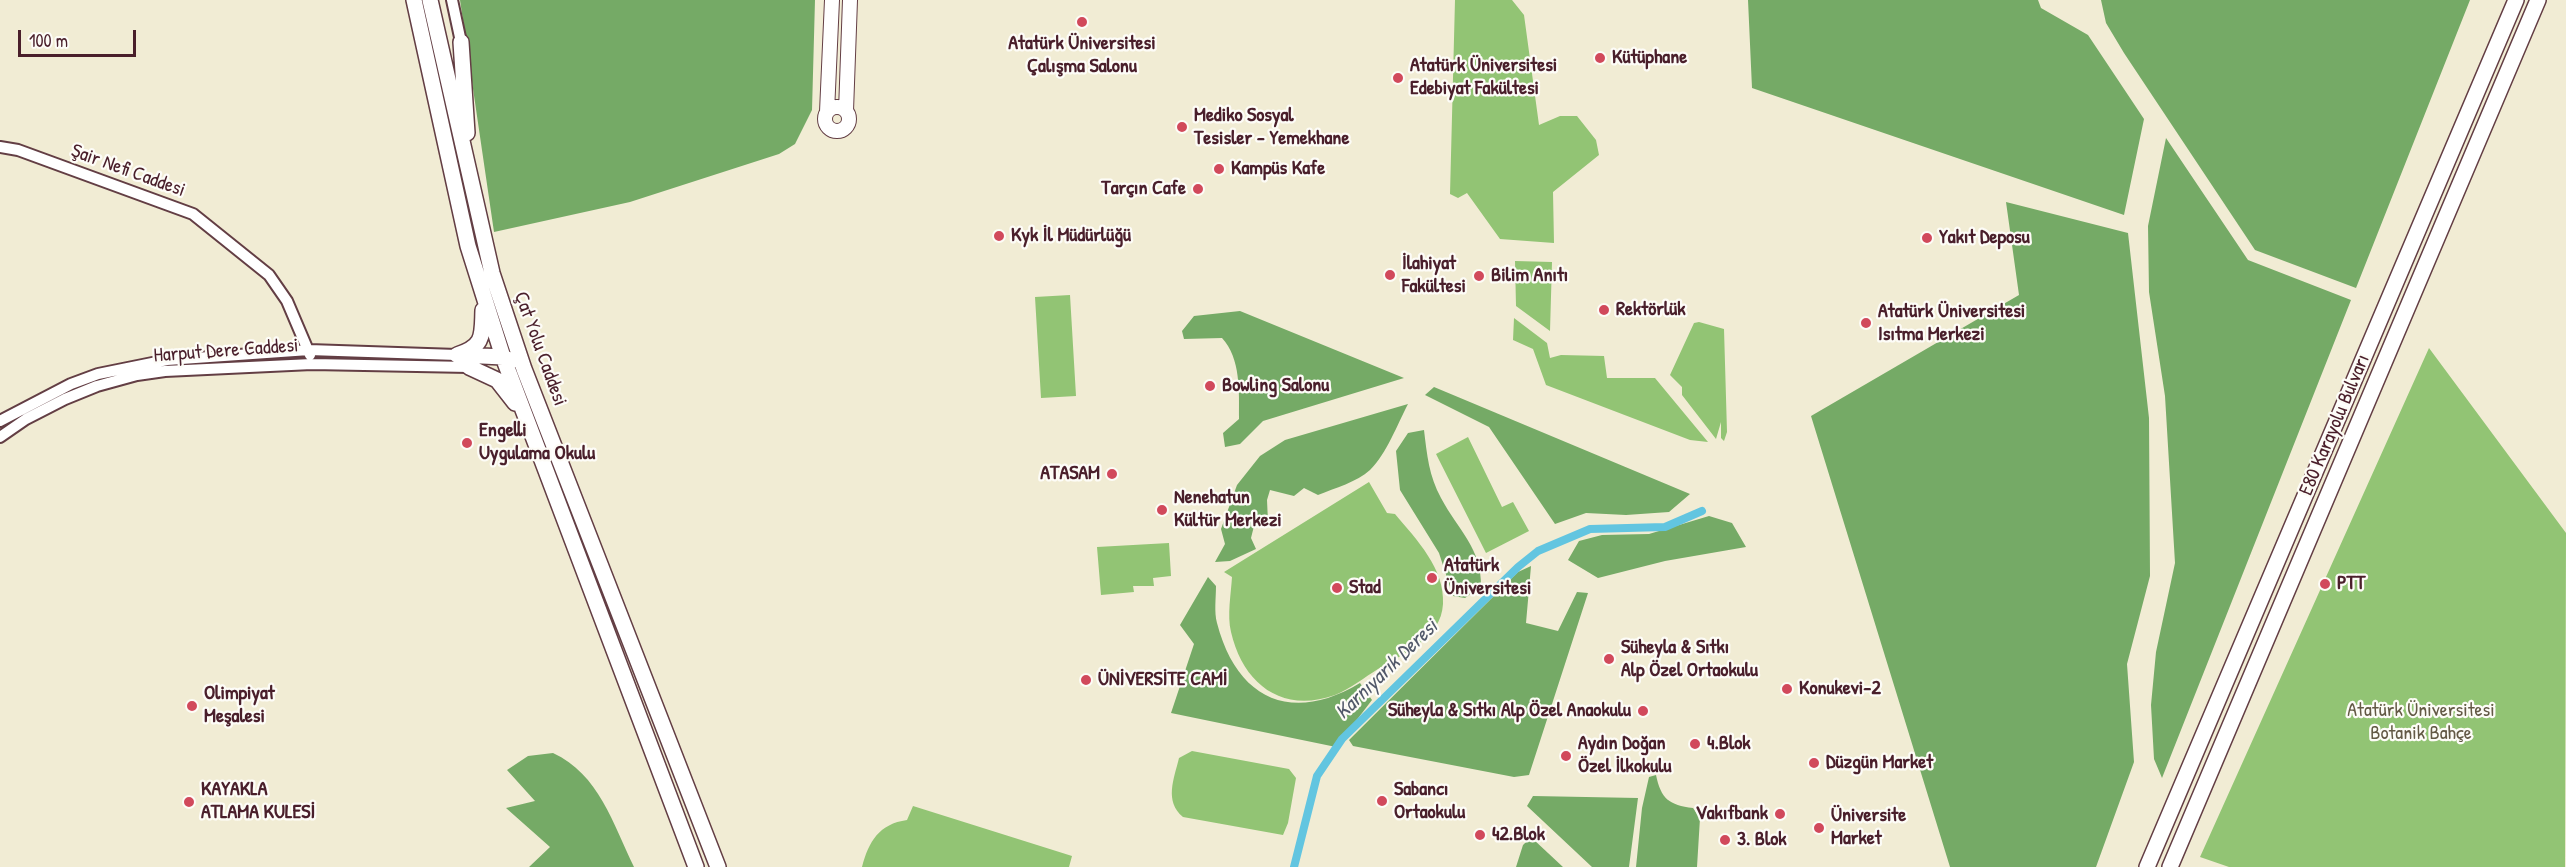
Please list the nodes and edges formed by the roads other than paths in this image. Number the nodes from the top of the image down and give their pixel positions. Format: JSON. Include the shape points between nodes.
{"nodes":[{"id":1,"x":414,"y":0,"type":"edge"},
{"id":2,"x":430,"y":0,"type":"edge"},
{"id":3,"x":452,"y":0,"type":"edge"},
{"id":4,"x":832,"y":0,"type":"edge"},
{"id":5,"x":850,"y":0,"type":"edge"},
{"id":6,"x":2516,"y":0,"type":"edge"},
{"id":7,"x":2538,"y":0,"type":"edge"},
{"id":8,"x":461,"y":42,"type":"joint"},
{"id":9,"x":846,"y":111,"type":"junction"},
{"id":10,"x":827,"y":112,"type":"junction"},
{"id":11,"x":0,"y":147,"type":"edge"},
{"id":12,"x":470,"y":175,"type":"junction"},
{"id":13,"x":483,"y":293,"type":"junction"},
{"id":14,"x":309,"y":350,"type":"junction"},
{"id":15,"x":457,"y":355,"type":"junction"},
{"id":16,"x":503,"y":357,"type":"junction"},
{"id":17,"x":312,"y":364,"type":"junction"},
{"id":18,"x":469,"y":367,"type":"joint"},
{"id":19,"x":524,"y":369,"type":"junction"},
{"id":20,"x":522,"y":410,"type":"junction"},
{"id":21,"x":0,"y":421,"type":"edge"},
{"id":22,"x":0,"y":437,"type":"edge"},
{"id":23,"x":696,"y":867,"type":"edge"},
{"id":24,"x":718,"y":867,"type":"edge"},
{"id":25,"x":2147,"y":867,"type":"edge"},
{"id":26,"x":2170,"y":867,"type":"edge"}],
"edges":[{"from":1,"to":13,"type":"highway","name":"Çat Yolu Caddesi","via":[[468,246]]},
{"from":2,"to":12,"type":"highway","name":"Çat Yolu Caddesi"},
{"from":3,"to":8,"type":"street"},
{"from":4,"to":10,"type":"main road"},
{"from":5,"to":9,"type":"main road"},
{"from":6,"to":25,"type":"highway","name":"E80 Karayolu Bulvarı"},
{"from":7,"to":26,"type":"highway","name":"E80 Karayolu Bulvarı"},
{"from":8,"to":12,"type":"highway"},
{"from":9,"to":10,"type":"main road","via":[[836,107]]},
{"from":9,"to":10,"type":"main road","via":[[849,124],[838,132],[827,126]]},
{"from":11,"to":14,"type":"street","name":"Şair Nefi Caddesi","via":[[18,150],[193,214],[269,275],[287,302]]},
{"from":12,"to":19,"type":"highway","name":"Çat Yolu Caddesi","via":[[492,273]]},
{"from":13,"to":15,"type":"highway","via":[[484,332],[476,346]]},
{"from":13,"to":16,"type":"highway","name":"Çat Yolu Caddesi"},
{"from":14,"to":15,"type":"street","name":"Harput Dere Caddesi"},
{"from":14,"to":17,"type":"street","name":"Şair Nefi Caddesi"},
{"from":14,"to":21,"type":"street","name":"Harput Dere Caddesi","via":[[167,360],[98,374]]},
{"from":15,"to":16,"type":"highway"},
{"from":16,"to":19,"type":"highway"},
{"from":16,"to":20,"type":"highway","name":"Çat Yolu Caddesi"},
{"from":17,"to":18,"type":"street","name":"Harput Dere Caddesi"},
{"from":17,"to":22,"type":"street","name":"Harput Dere Caddesi","via":[[137,375],[65,399]]},
{"from":18,"to":20,"type":"highway","via":[[497,380]]},
{"from":19,"to":24,"type":"highway","name":"Çat Yolu Caddesi"},
{"from":20,"to":23,"type":"highway","name":"Çat Yolu Caddesi"}]}
